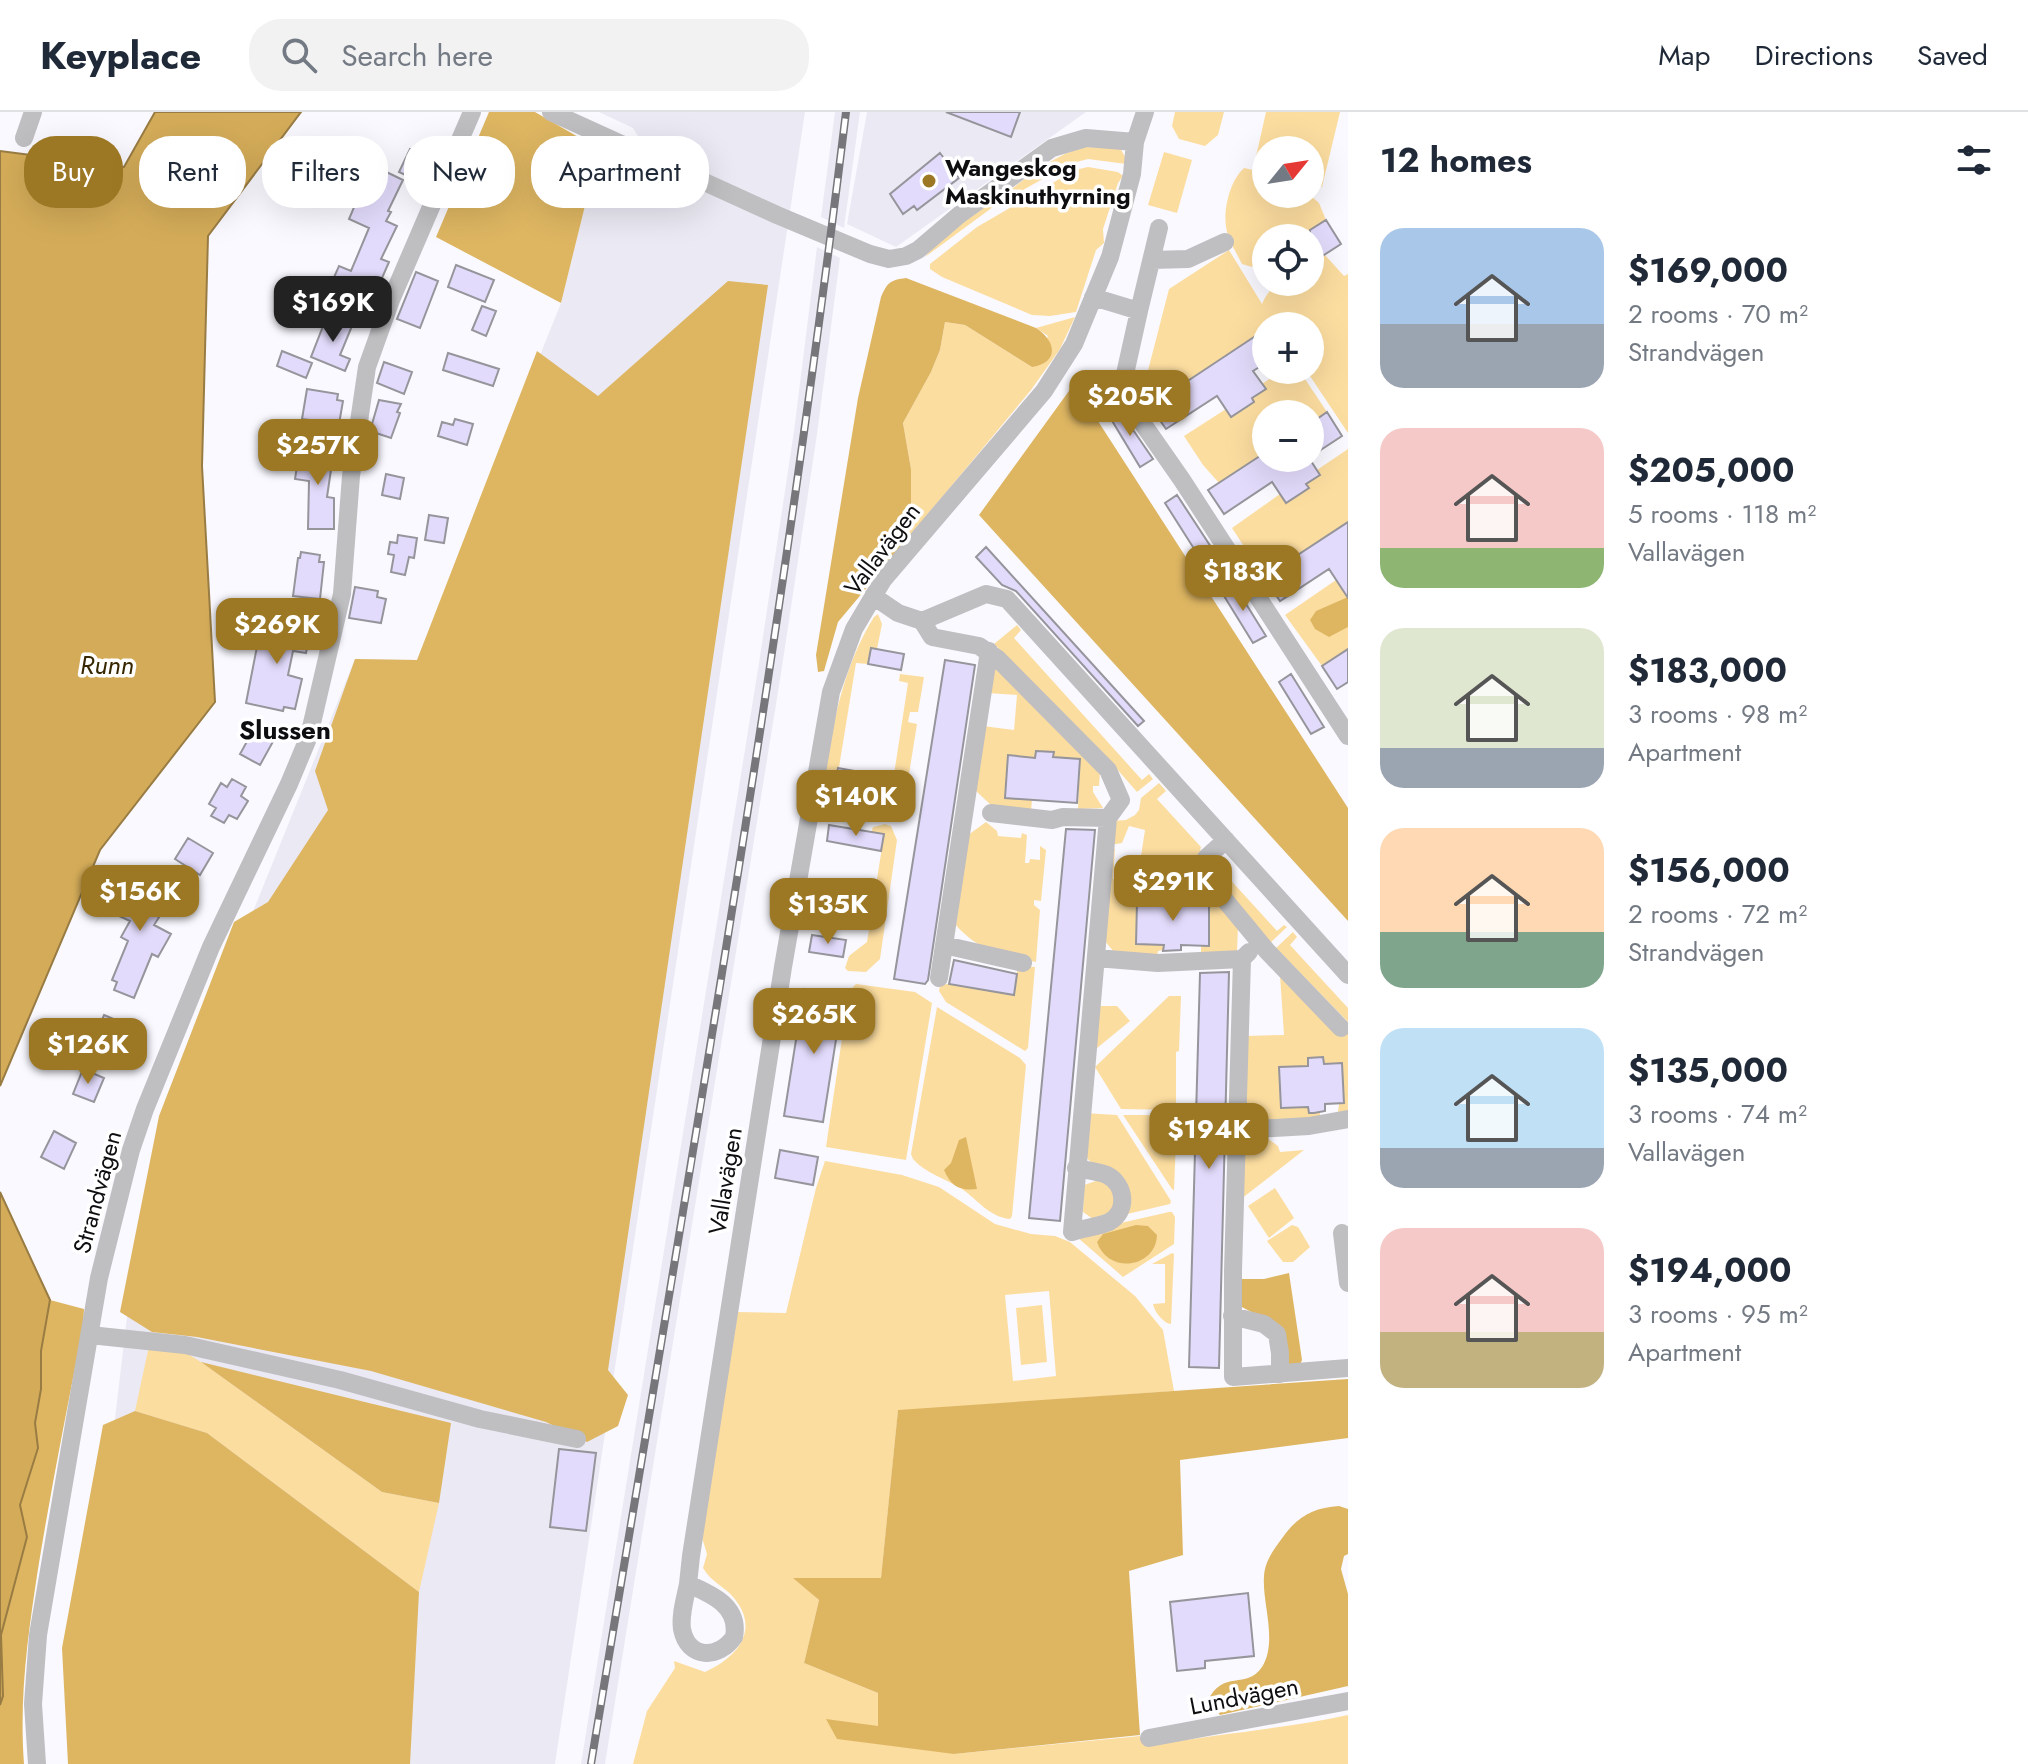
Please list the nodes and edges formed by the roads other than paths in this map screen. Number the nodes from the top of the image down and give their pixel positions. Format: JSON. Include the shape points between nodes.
{"nodes":[{"id":1,"x":33,"y":112,"type":"edge"},
{"id":2,"x":472,"y":112,"type":"edge"},
{"id":3,"x":551,"y":112,"type":"edge"},
{"id":4,"x":1145,"y":112,"type":"edge"},
{"id":5,"x":25,"y":136,"type":"edge"},
{"id":6,"x":1135,"y":142,"type":"junction"},
{"id":7,"x":1159,"y":228,"type":"dead end"},
{"id":8,"x":1225,"y":242,"type":"dead end"},
{"id":9,"x":1152,"y":260,"type":"junction"},
{"id":10,"x":1093,"y":297,"type":"junction"},
{"id":11,"x":1139,"y":311,"type":"junction"},
{"id":12,"x":873,"y":596,"type":"junction"},
{"id":13,"x":922,"y":621,"type":"junction"},
{"id":14,"x":989,"y":651,"type":"junction"},
{"id":15,"x":1348,"y":736,"type":"edge"},
{"id":16,"x":991,"y":813,"type":"dead end"},
{"id":17,"x":1108,"y":818,"type":"junction"},
{"id":18,"x":1226,"y":840,"type":"junction"},
{"id":19,"x":1260,"y":942,"type":"junction"},
{"id":20,"x":944,"y":945,"type":"junction"},
{"id":21,"x":1096,"y":958,"type":"junction"},
{"id":22,"x":1242,"y":959,"type":"junction"},
{"id":23,"x":1023,"y":963,"type":"dead end"},
{"id":24,"x":1348,"y":975,"type":"edge"},
{"id":25,"x":939,"y":978,"type":"dead end"},
{"id":26,"x":1341,"y":1028,"type":"dead end"},
{"id":27,"x":1348,"y":1119,"type":"edge"},
{"id":28,"x":1237,"y":1130,"type":"junction"},
{"id":29,"x":1076,"y":1168,"type":"dead end"},
{"id":30,"x":1342,"y":1233,"type":"dead end"},
{"id":31,"x":1348,"y":1283,"type":"edge"},
{"id":32,"x":1232,"y":1316,"type":"junction"},
{"id":33,"x":90,"y":1335,"type":"junction"},
{"id":34,"x":1348,"y":1368,"type":"edge"},
{"id":35,"x":1287,"y":1374,"type":"junction"},
{"id":36,"x":577,"y":1439,"type":"dead end"},
{"id":37,"x":688,"y":1584,"type":"dead end"},
{"id":38,"x":1348,"y":1701,"type":"edge"},
{"id":39,"x":1149,"y":1738,"type":"dead end"},
{"id":40,"x":37,"y":1764,"type":"edge"}],
"edges":[{"from":1,"to":5,"type":"street"},
{"from":2,"to":33,"type":"street","name":"Strandvägen","via":[[367,367],[342,594],[309,736],[211,947],[145,1109],[108,1241]]},
{"from":3,"to":6,"type":"street","via":[[777,215],[889,259],[918,250],[1052,148],[1086,138]]},
{"from":4,"to":6,"type":"street","name":"Vallavägen"},
{"from":6,"to":10,"type":"street","name":"Vallavägen","via":[[1114,243]]},
{"from":7,"to":9,"type":"street"},
{"from":8,"to":9,"type":"street","via":[[1188,259]]},
{"from":9,"to":11,"type":"street"},
{"from":10,"to":11,"type":"street"},
{"from":10,"to":12,"type":"street","name":"Vallavägen","via":[[1074,344],[1044,391]]},
{"from":11,"to":15,"type":"street","via":[[1123,383],[1129,404]]},
{"from":12,"to":13,"type":"street"},
{"from":12,"to":37,"type":"street","name":"Vallavägen","via":[[840,663],[824,720]]},
{"from":13,"to":14,"type":"street","via":[[938,640]]},
{"from":13,"to":18,"type":"street","via":[[986,594],[1007,599]]},
{"from":14,"to":17,"type":"street","via":[[1108,770],[1121,800]]},
{"from":14,"to":20,"type":"street"},
{"from":16,"to":17,"type":"street","via":[[1052,820]]},
{"from":17,"to":21,"type":"street"},
{"from":18,"to":19,"type":"street","via":[[1206,858],[1207,875]]},
{"from":18,"to":24,"type":"street"},
{"from":19,"to":22,"type":"street"},
{"from":19,"to":26,"type":"street"},
{"from":20,"to":23,"type":"street"},
{"from":20,"to":25,"type":"street"},
{"from":21,"to":22,"type":"street","via":[[1158,963]]},
{"from":21,"to":29,"type":"street"},
{"from":22,"to":28,"type":"street"},
{"from":27,"to":28,"type":"street"},
{"from":28,"to":32,"type":"street"},
{"from":30,"to":31,"type":"street"},
{"from":32,"to":35,"type":"street","via":[[1264,1324],[1277,1334]]},
{"from":32,"to":35,"type":"street","via":[[1233,1377]]},
{"from":33,"to":36,"type":"street","via":[[185,1345]]},
{"from":33,"to":40,"type":"street","name":"Strandvägen","via":[[38,1635],[33,1704]]},
{"from":34,"to":35,"type":"street"},
{"from":38,"to":39,"type":"street","name":"Lundvägen"}]}
